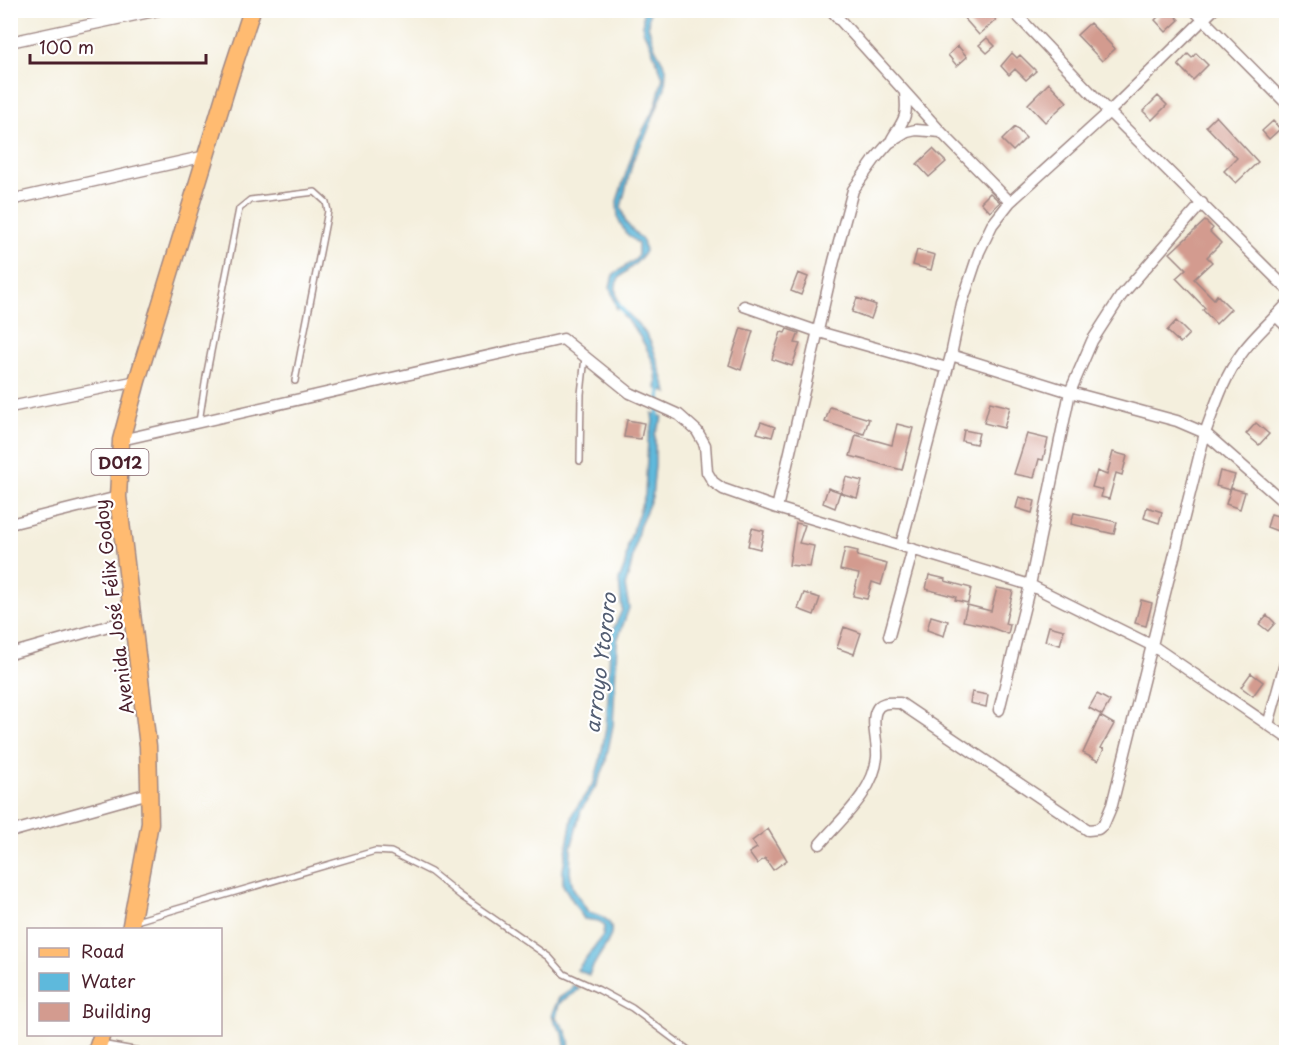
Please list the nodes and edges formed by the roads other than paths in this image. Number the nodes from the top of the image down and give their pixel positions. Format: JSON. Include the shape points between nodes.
{"nodes":[{"id":1,"x":159,"y":10,"type":"edge"},
{"id":2,"x":252,"y":10,"type":"edge"},
{"id":3,"x":1012,"y":10,"type":"edge"},
{"id":4,"x":1194,"y":10,"type":"edge"},
{"id":5,"x":1213,"y":10,"type":"edge"},
{"id":6,"x":836,"y":12,"type":"edge"},
{"id":7,"x":1204,"y":19,"type":"junction"},
{"id":8,"x":10,"y":42,"type":"edge"},
{"id":9,"x":905,"y":93,"type":"junction"},
{"id":10,"x":1287,"y":103,"type":"edge"},
{"id":11,"x":1109,"y":112,"type":"junction"},
{"id":12,"x":941,"y":132,"type":"junction"},
{"id":13,"x":889,"y":143,"type":"junction"},
{"id":14,"x":206,"y":156,"type":"junction"},
{"id":15,"x":10,"y":200,"type":"edge"},
{"id":16,"x":1010,"y":202,"type":"junction"},
{"id":17,"x":1202,"y":203,"type":"junction"},
{"id":18,"x":1287,"y":288,"type":"edge"},
{"id":19,"x":1287,"y":305,"type":"edge"},
{"id":20,"x":744,"y":306,"type":"dead end"},
{"id":21,"x":1276,"y":316,"type":"junction"},
{"id":22,"x":1287,"y":326,"type":"edge"},
{"id":23,"x":819,"y":332,"type":"junction"},
{"id":24,"x":951,"y":355,"type":"junction"},
{"id":25,"x":585,"y":357,"type":"junction"},
{"id":26,"x":947,"y":368,"type":"junction"},
{"id":27,"x":137,"y":381,"type":"junction"},
{"id":28,"x":295,"y":381,"type":"dead end"},
{"id":29,"x":1070,"y":392,"type":"junction"},
{"id":30,"x":10,"y":407,"type":"edge"},
{"id":31,"x":199,"y":422,"type":"junction"},
{"id":32,"x":1205,"y":433,"type":"junction"},
{"id":33,"x":121,"y":440,"type":"junction"},
{"id":34,"x":580,"y":461,"type":"dead end"},
{"id":35,"x":118,"y":497,"type":"junction"},
{"id":36,"x":1287,"y":504,"type":"edge"},
{"id":37,"x":777,"y":508,"type":"junction"},
{"id":38,"x":10,"y":524,"type":"edge"},
{"id":39,"x":901,"y":545,"type":"junction"},
{"id":40,"x":913,"y":549,"type":"junction"},
{"id":41,"x":1030,"y":585,"type":"junction"},
{"id":42,"x":133,"y":619,"type":"junction"},
{"id":43,"x":889,"y":636,"type":"dead end"},
{"id":44,"x":1153,"y":646,"type":"junction"},
{"id":45,"x":10,"y":654,"type":"edge"},
{"id":46,"x":1287,"y":660,"type":"edge"},
{"id":47,"x":999,"y":710,"type":"dead end"},
{"id":48,"x":1268,"y":725,"type":"junction"},
{"id":49,"x":1287,"y":737,"type":"edge"},
{"id":50,"x":149,"y":793,"type":"junction"},
{"id":51,"x":10,"y":832,"type":"edge"},
{"id":52,"x":820,"y":844,"type":"dead end"},
{"id":53,"x":131,"y":926,"type":"edge"},
{"id":54,"x":99,"y":1044,"type":"edge"},
{"id":55,"x":145,"y":1053,"type":"edge"},
{"id":56,"x":691,"y":1053,"type":"edge"}],
"edges":[{"from":1,"to":8,"type":"street"},
{"from":2,"to":14,"type":"main road","name":"Avenida José Félix Godoy","number":"D012"},
{"from":3,"to":11,"type":"street"},
{"from":4,"to":7,"type":"street"},
{"from":5,"to":7,"type":"street"},
{"from":6,"to":9,"type":"street"},
{"from":7,"to":10,"type":"street"},
{"from":7,"to":11,"type":"street"},
{"from":9,"to":12,"type":"street"},
{"from":9,"to":13,"type":"street","via":[[905,118]]},
{"from":11,"to":16,"type":"street"},
{"from":11,"to":17,"type":"street"},
{"from":12,"to":13,"type":"street","via":[[916,130]]},
{"from":12,"to":16,"type":"street"},
{"from":13,"to":23,"type":"street","via":[[853,190]]},
{"from":14,"to":15,"type":"street"},
{"from":14,"to":27,"type":"main road","name":"Avenida José Félix Godoy","number":"D012"},
{"from":16,"to":24,"type":"street","via":[[992,225],[979,252],[962,303]]},
{"from":17,"to":18,"type":"street"},
{"from":17,"to":29,"type":"street","via":[[1121,296],[1092,341]]},
{"from":19,"to":21,"type":"street"},
{"from":20,"to":23,"type":"street"},
{"from":21,"to":22,"type":"street"},
{"from":21,"to":32,"type":"street","via":[[1230,371]]},
{"from":23,"to":26,"type":"street"},
{"from":23,"to":37,"type":"street"},
{"from":24,"to":26,"type":"street"},
{"from":24,"to":29,"type":"street"},
{"from":25,"to":31,"type":"street","via":[[563,339]]},
{"from":25,"to":34,"type":"lane"},
{"from":25,"to":37,"type":"street","via":[[630,393],[674,413],[697,431],[705,445],[707,472],[714,482],[723,489]]},
{"from":26,"to":39,"type":"street"},
{"from":27,"to":30,"type":"street"},
{"from":27,"to":33,"type":"main road","name":"Avenida José Félix Godoy","number":"D012"},
{"from":28,"to":31,"type":"lane","via":[[328,210],[326,202],[315,192],[250,200],[239,209]]},
{"from":29,"to":32,"type":"street","via":[[1177,421]]},
{"from":29,"to":41,"type":"street"},
{"from":31,"to":33,"type":"street"},
{"from":32,"to":36,"type":"street"},
{"from":32,"to":44,"type":"street"},
{"from":33,"to":35,"type":"main road","name":"Avenida José Félix Godoy","number":"D012"},
{"from":35,"to":38,"type":"street"},
{"from":35,"to":42,"type":"main road","name":"Avenida José Félix Godoy","number":"D012"},
{"from":37,"to":39,"type":"street"},
{"from":39,"to":40,"type":"street"},
{"from":40,"to":41,"type":"street"},
{"from":40,"to":43,"type":"street"},
{"from":41,"to":44,"type":"street"},
{"from":41,"to":47,"type":"street"},
{"from":42,"to":45,"type":"street"},
{"from":42,"to":50,"type":"main road","name":"Avenida José Félix Godoy","number":"D012","via":[[148,746]]},
{"from":44,"to":48,"type":"street"},
{"from":44,"to":52,"type":"street","via":[[1112,805],[1098,830],[1088,830],[900,703],[885,703],[874,713],[876,770],[868,787]]},
{"from":46,"to":48,"type":"street"},
{"from":48,"to":49,"type":"street"},
{"from":50,"to":51,"type":"street"},
{"from":50,"to":53,"type":"main road","name":"Avenida José Félix Godoy","number":"D012","via":[[150,823]]},
{"from":53,"to":56,"type":"lane","via":[[375,851],[391,852],[431,872],[549,957],[567,976],[632,1008]]},
{"from":54,"to":55,"type":"lane"}]}
